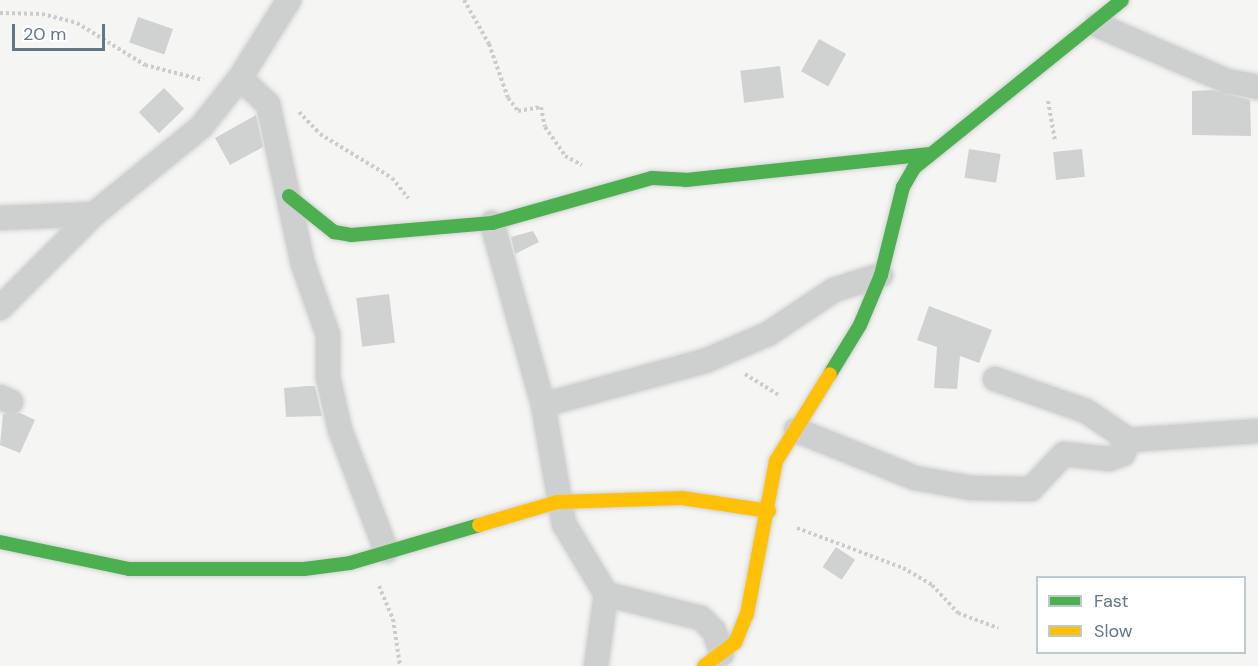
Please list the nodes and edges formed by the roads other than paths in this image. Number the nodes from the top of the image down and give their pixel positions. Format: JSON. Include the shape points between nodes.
{"nodes":[{"id":1,"x":290,"y":0,"type":"edge"},
{"id":2,"x":1122,"y":0,"type":"edge"},
{"id":3,"x":1097,"y":25,"type":"junction"},
{"id":4,"x":240,"y":78,"type":"junction"},
{"id":5,"x":1258,"y":87,"type":"edge"},
{"id":6,"x":927,"y":154,"type":"junction"},
{"id":7,"x":289,"y":196,"type":"junction"},
{"id":8,"x":94,"y":214,"type":"junction"},
{"id":9,"x":0,"y":218,"type":"edge"},
{"id":10,"x":492,"y":223,"type":"junction"},
{"id":11,"x":881,"y":275,"type":"junction"},
{"id":12,"x":0,"y":308,"type":"edge"},
{"id":13,"x":995,"y":379,"type":"dead end"},
{"id":14,"x":543,"y":405,"type":"junction"},
{"id":15,"x":796,"y":430,"type":"junction"},
{"id":16,"x":1258,"y":431,"type":"edge"},
{"id":17,"x":1129,"y":440,"type":"junction"},
{"id":18,"x":557,"y":502,"type":"junction"},
{"id":19,"x":768,"y":515,"type":"junction"},
{"id":20,"x":0,"y":542,"type":"edge"},
{"id":21,"x":380,"y":552,"type":"junction"},
{"id":22,"x":606,"y":594,"type":"junction"},
{"id":23,"x":713,"y":660,"type":"edge"},
{"id":24,"x":596,"y":666,"type":"edge"}],
"edges":[{"from":1,"to":4,"type":"street"},
{"from":2,"to":3,"type":"street"},
{"from":3,"to":5,"type":"street","via":[[1227,81]]},
{"from":3,"to":6,"type":"street"},
{"from":4,"to":7,"type":"street","via":[[268,104]]},
{"from":4,"to":8,"type":"street","via":[[179,149]]},
{"from":6,"to":10,"type":"street","via":[[619,184]]},
{"from":6,"to":11,"type":"street","via":[[903,187]]},
{"from":7,"to":10,"type":"street","via":[[334,232],[351,235]]},
{"from":7,"to":21,"type":"street","via":[[303,264],[328,334],[328,377],[340,430]]},
{"from":8,"to":9,"type":"street"},
{"from":8,"to":12,"type":"street"},
{"from":10,"to":14,"type":"street","via":[[504,251]]},
{"from":11,"to":14,"type":"street","via":[[834,290],[768,334],[705,361]]},
{"from":11,"to":15,"type":"street","via":[[860,325]]},
{"from":13,"to":17,"type":"street","via":[[1086,411]]},
{"from":14,"to":18,"type":"street"},
{"from":15,"to":17,"type":"street","via":[[915,478],[972,488],[1031,489],[1064,454],[1109,459],[1123,454]]},
{"from":15,"to":19,"type":"street","via":[[776,461]]},
{"from":16,"to":17,"type":"street"},
{"from":18,"to":19,"type":"street","via":[[682,498]]},
{"from":18,"to":21,"type":"street"},
{"from":18,"to":22,"type":"street","via":[[564,524]]},
{"from":19,"to":23,"type":"street","via":[[754,596],[735,643]]},
{"from":20,"to":21,"type":"street","via":[[165,571],[304,569]]},
{"from":22,"to":23,"type":"street","via":[[701,618],[714,631]]},
{"from":22,"to":24,"type":"street"}]}
